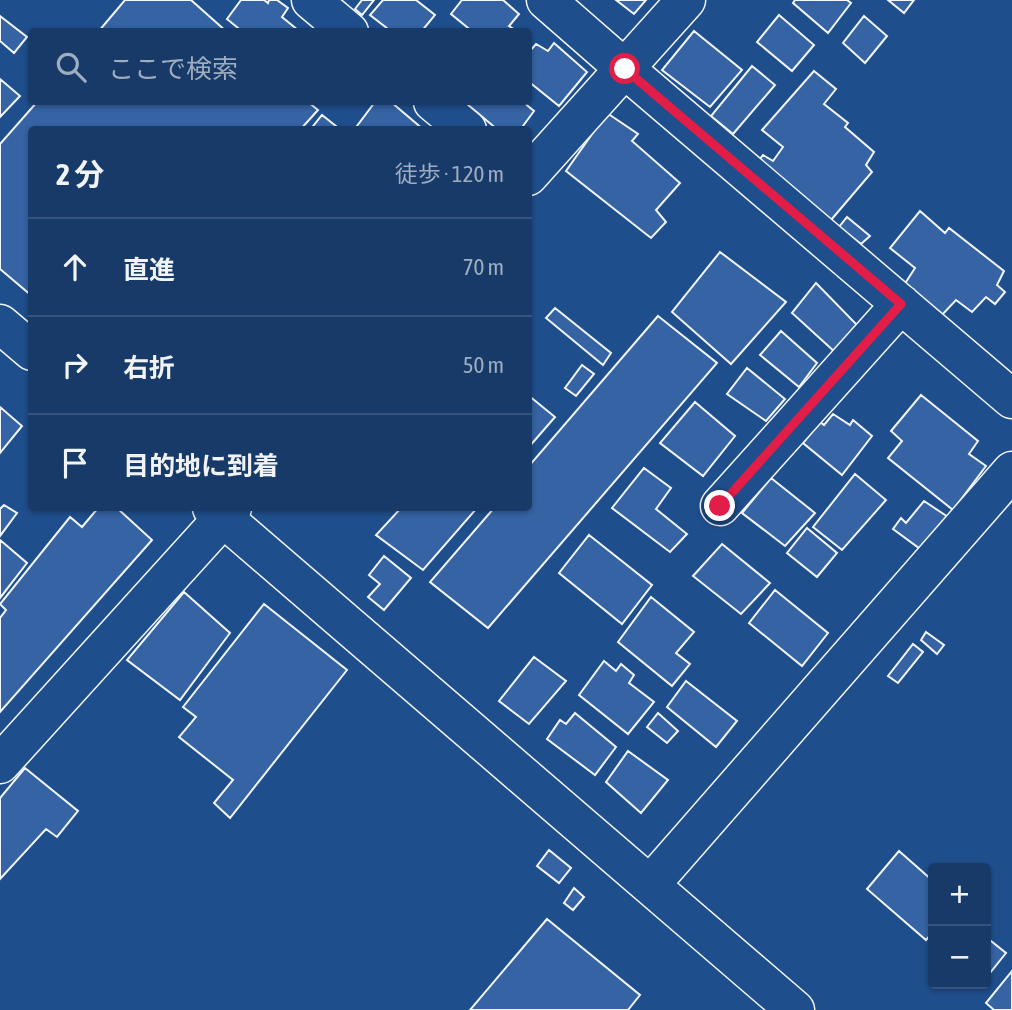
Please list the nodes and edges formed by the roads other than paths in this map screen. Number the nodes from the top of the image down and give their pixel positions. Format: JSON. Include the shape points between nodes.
{"nodes":[{"id":1,"x":311,"y":0,"type":"edge"},
{"id":2,"x":546,"y":0,"type":"edge"},
{"id":3,"x":686,"y":0,"type":"edge"},
{"id":4,"x":344,"y":28,"type":"edge"},
{"id":5,"x":625,"y":69,"type":"junction"},
{"id":6,"x":437,"y":105,"type":"edge"},
{"id":7,"x":462,"y":126,"type":"edge"},
{"id":8,"x":532,"y":172,"type":"edge"},
{"id":9,"x":901,"y":304,"type":"junction"},
{"id":10,"x":0,"y":324,"type":"edge"},
{"id":11,"x":28,"y":348,"type":"edge"},
{"id":12,"x":1012,"y":398,"type":"edge"},
{"id":13,"x":1012,"y":471,"type":"edge"},
{"id":14,"x":720,"y":506,"type":"dead end"},
{"id":15,"x":222,"y":511,"type":"edge"},
{"id":16,"x":0,"y":764,"type":"edge"},
{"id":17,"x":650,"y":885,"type":"junction"},
{"id":18,"x":795,"y":1010,"type":"edge"}],
"edges":[{"from":1,"to":4,"type":"street"},
{"from":2,"to":5,"type":"street"},
{"from":3,"to":5,"type":"street"},
{"from":5,"to":8,"type":"street"},
{"from":5,"to":9,"type":"street"},
{"from":6,"to":7,"type":"street"},
{"from":9,"to":12,"type":"street"},
{"from":9,"to":14,"type":"street"},
{"from":10,"to":11,"type":"street"},
{"from":13,"to":17,"type":"street"},
{"from":15,"to":16,"type":"street"},
{"from":15,"to":17,"type":"street"},
{"from":17,"to":18,"type":"street"}]}
